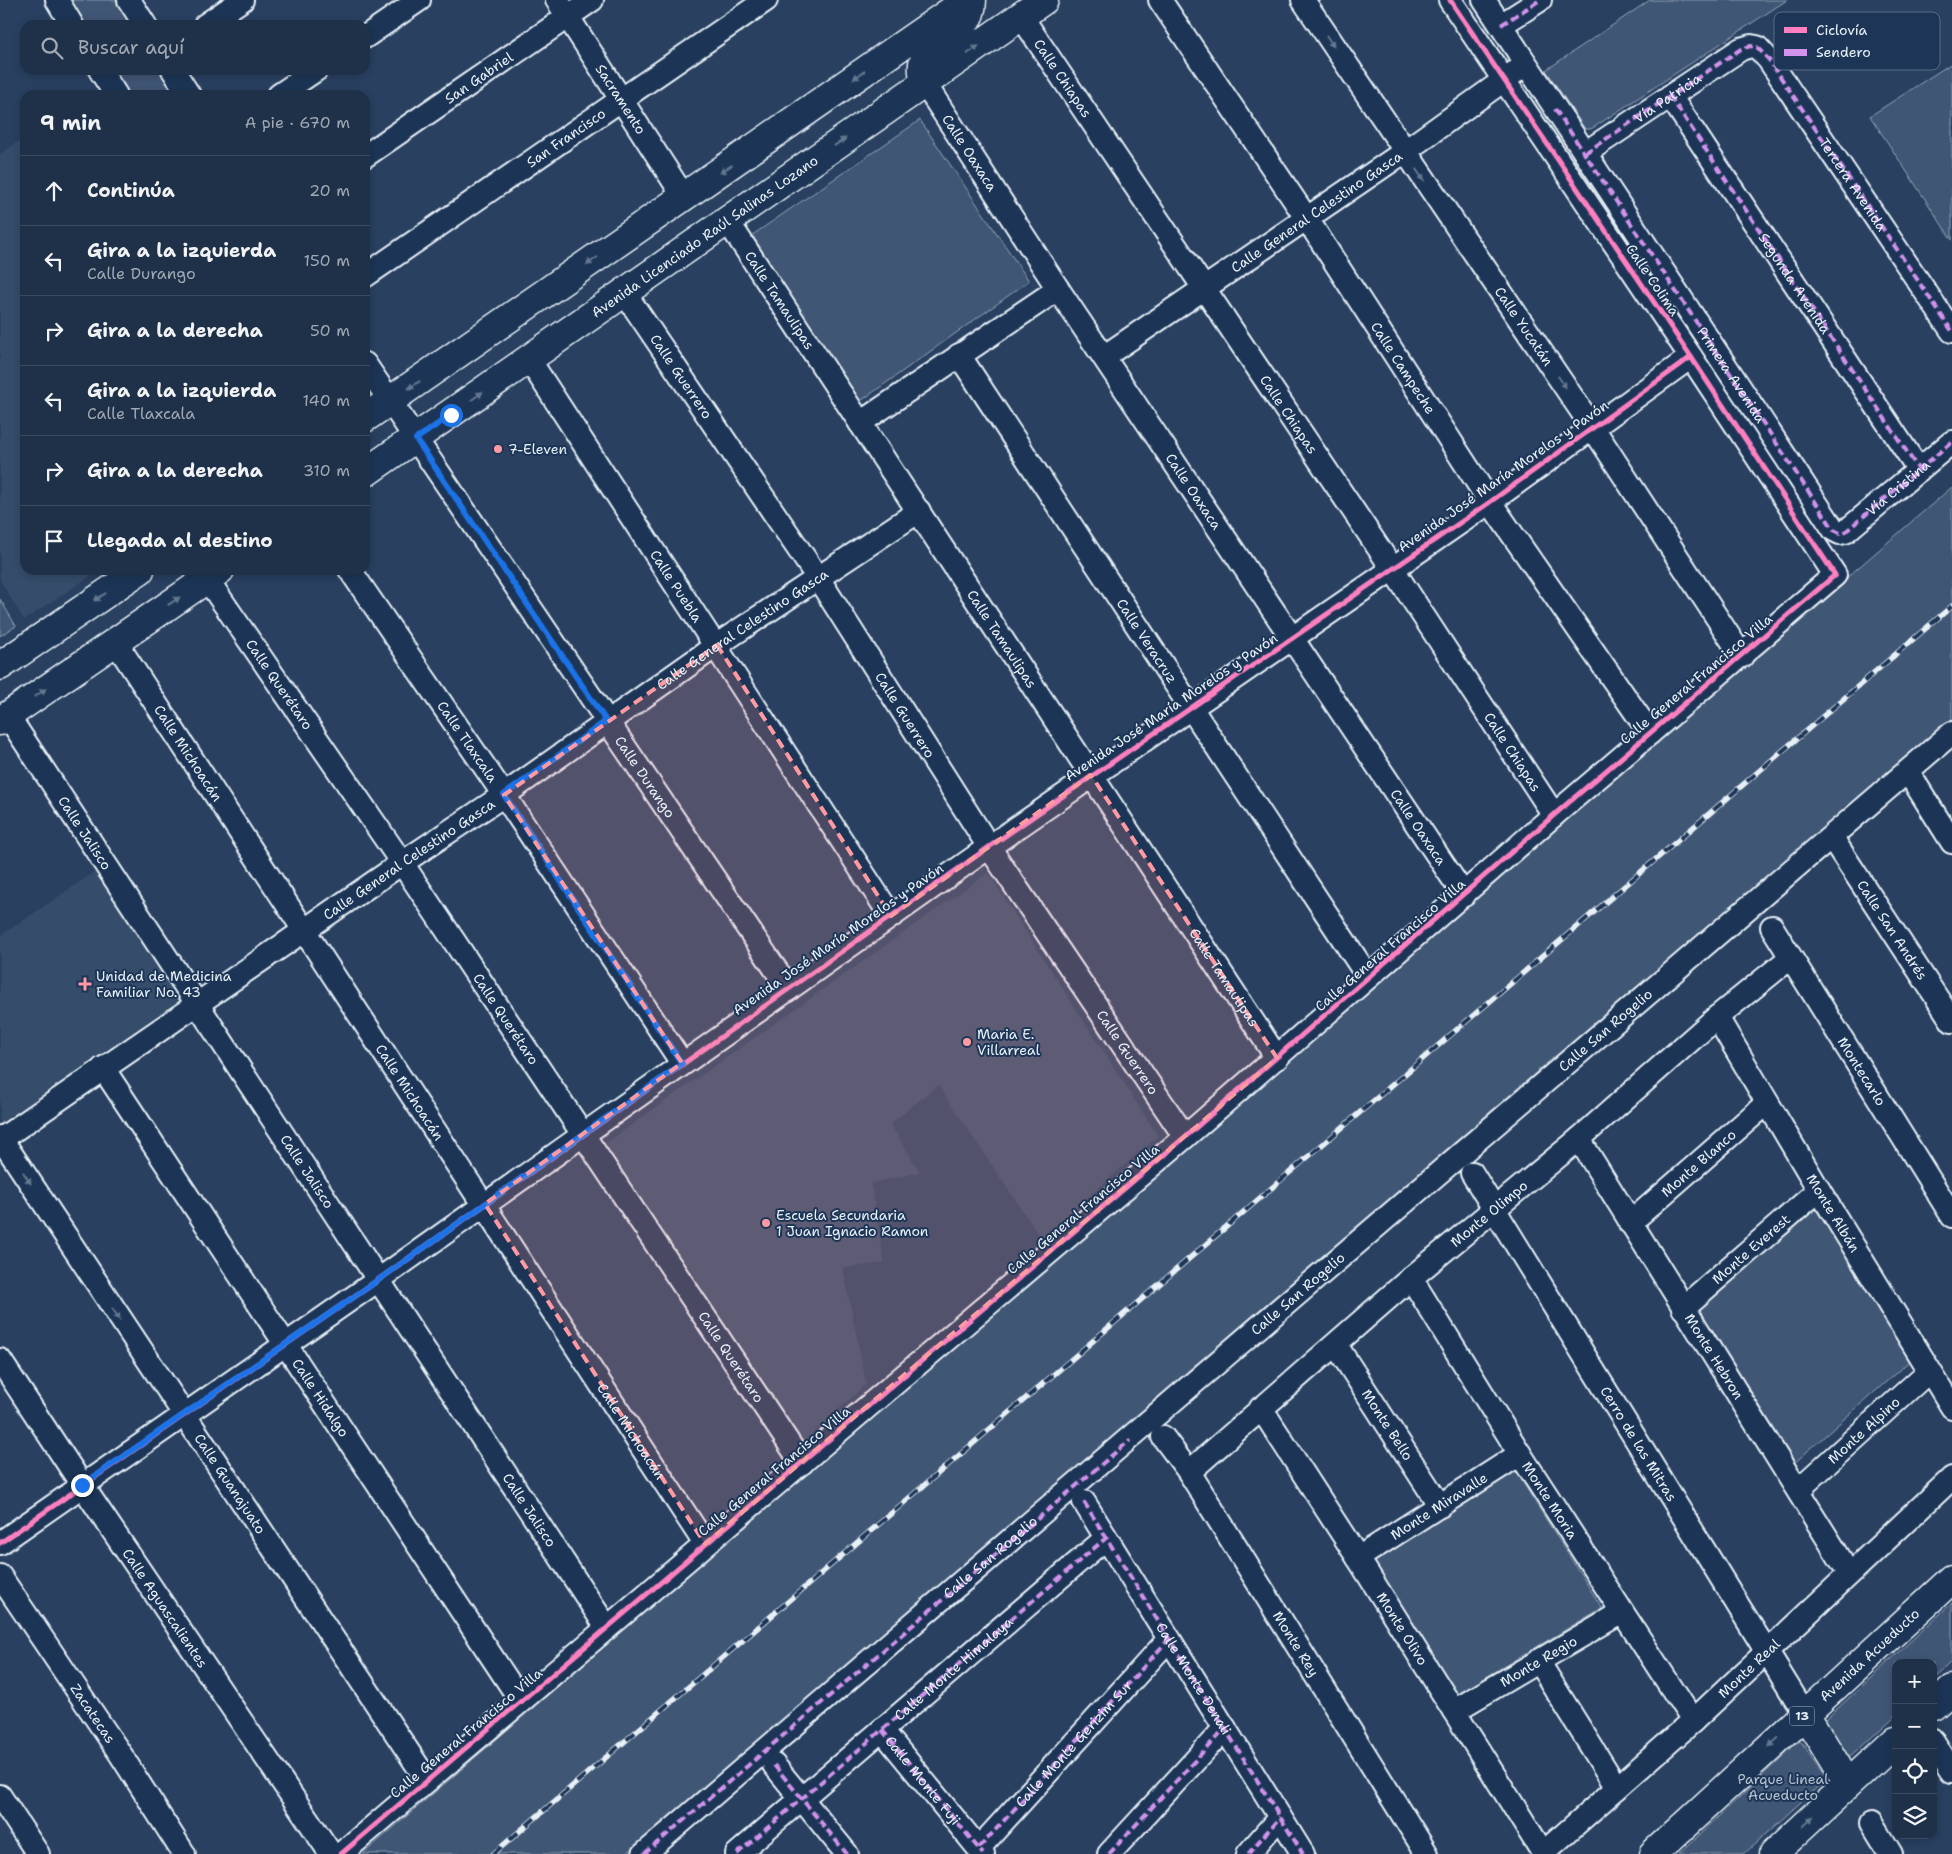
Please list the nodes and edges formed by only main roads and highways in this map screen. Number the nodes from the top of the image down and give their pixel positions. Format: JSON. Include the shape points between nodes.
{"nodes":[{"id":1,"x":967,"y":0,"type":"edge"},
{"id":2,"x":972,"y":0,"type":"edge"},
{"id":3,"x":1044,"y":0,"type":"edge"},
{"id":4,"x":925,"y":84,"type":"junction"},
{"id":5,"x":370,"y":415,"type":"edge"},
{"id":6,"x":370,"y":470,"type":"edge"},
{"id":7,"x":133,"y":575,"type":"edge"},
{"id":8,"x":213,"y":575,"type":"edge"},
{"id":9,"x":0,"y":666,"type":"edge"},
{"id":10,"x":4,"y":719,"type":"edge"},
{"id":11,"x":1952,"y":1579,"type":"edge"},
{"id":12,"x":1952,"y":1689,"type":"edge"},
{"id":13,"x":1935,"y":1704,"type":"edge"},
{"id":14,"x":1805,"y":1714,"type":"junction"},
{"id":15,"x":1892,"y":1744,"type":"edge"},
{"id":16,"x":1848,"y":1784,"type":"junction"},
{"id":17,"x":1653,"y":1854,"type":"edge"},
{"id":18,"x":1773,"y":1854,"type":"edge"}],
"edges":[{"from":1,"to":5,"type":"main road","one_way":true},
{"from":2,"to":4,"type":"main road","via":[[970,16],[963,25],[925,59]]},
{"from":4,"to":3,"type":"main road","name":"Avenida Licenciado Raúl Salinas Lozano","one_way":true},
{"from":6,"to":4,"type":"main road","name":"Avenida Licenciado Raúl Salinas Lozano","one_way":true},
{"from":7,"to":9,"type":"main road","one_way":true},
{"from":10,"to":8,"type":"main road","one_way":true},
{"from":11,"to":14,"type":"main road","name":"Avenida Acueducto","number":"13"},
{"from":12,"to":13,"type":"main road"},
{"from":14,"to":16,"type":"main road"},
{"from":14,"to":17,"type":"main road","name":"Avenida Acueducto","number":"13","one_way":true},
{"from":15,"to":16,"type":"main road"},
{"from":18,"to":16,"type":"main road","one_way":true}]}
